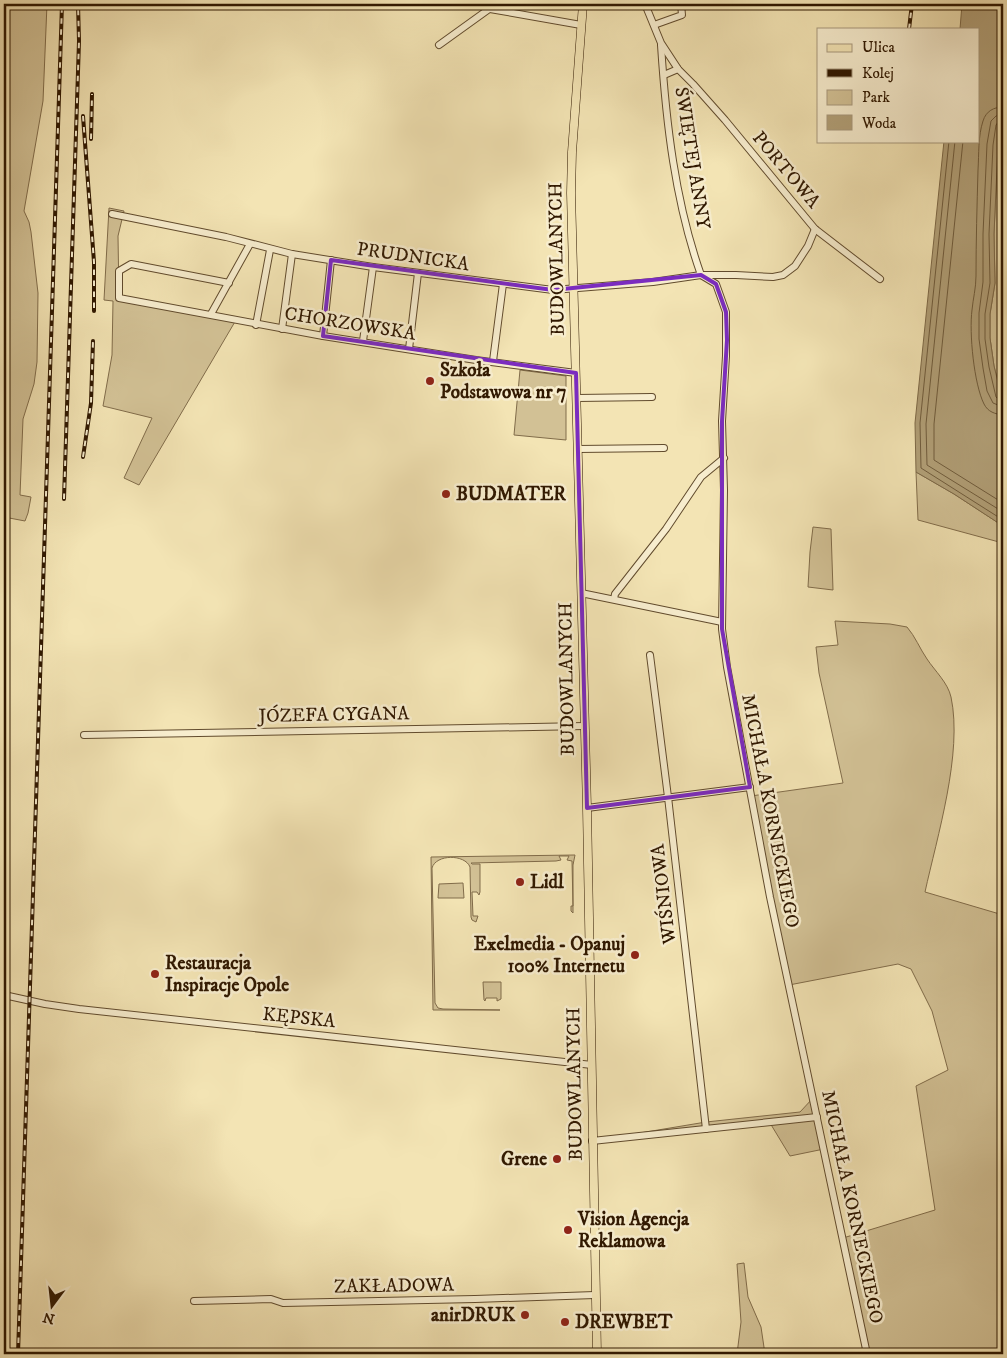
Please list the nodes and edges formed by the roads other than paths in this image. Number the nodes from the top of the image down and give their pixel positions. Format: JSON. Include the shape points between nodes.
{"nodes":[{"id":1,"x":583,"y":4,"type":"edge"},
{"id":2,"x":645,"y":4,"type":"edge"},
{"id":3,"x":681,"y":4,"type":"edge"},
{"id":4,"x":493,"y":6,"type":"edge"},
{"id":5,"x":581,"y":25,"type":"junction"},
{"id":6,"x":654,"y":25,"type":"junction"},
{"id":7,"x":661,"y":43,"type":"junction"},
{"id":8,"x":439,"y":45,"type":"dead end"},
{"id":9,"x":678,"y":70,"type":"junction"},
{"id":10,"x":664,"y":75,"type":"junction"},
{"id":11,"x":112,"y":214,"type":"dead end"},
{"id":12,"x":815,"y":229,"type":"junction"},
{"id":13,"x":250,"y":244,"type":"junction"},
{"id":14,"x":270,"y":250,"type":"junction"},
{"id":15,"x":292,"y":254,"type":"junction"},
{"id":16,"x":331,"y":260,"type":"junction"},
{"id":17,"x":373,"y":267,"type":"junction"},
{"id":18,"x":418,"y":273,"type":"junction"},
{"id":19,"x":701,"y":275,"type":"junction"},
{"id":20,"x":880,"y":279,"type":"dead end"},
{"id":21,"x":229,"y":282,"type":"junction"},
{"id":22,"x":503,"y":284,"type":"junction"},
{"id":23,"x":574,"y":290,"type":"junction"},
{"id":24,"x":211,"y":314,"type":"junction"},
{"id":25,"x":256,"y":324,"type":"junction"},
{"id":26,"x":282,"y":329,"type":"junction"},
{"id":27,"x":323,"y":336,"type":"junction"},
{"id":28,"x":363,"y":341,"type":"junction"},
{"id":29,"x":409,"y":349,"type":"junction"},
{"id":30,"x":493,"y":361,"type":"junction"},
{"id":31,"x":576,"y":373,"type":"junction"},
{"id":32,"x":652,"y":397,"type":"dead end"},
{"id":33,"x":577,"y":398,"type":"junction"},
{"id":34,"x":664,"y":448,"type":"dead end"},
{"id":35,"x":578,"y":449,"type":"junction"},
{"id":36,"x":724,"y":458,"type":"junction"},
{"id":37,"x":582,"y":593,"type":"junction"},
{"id":38,"x":614,"y":599,"type":"junction"},
{"id":39,"x":722,"y":622,"type":"junction"},
{"id":40,"x":650,"y":655,"type":"dead end"},
{"id":41,"x":585,"y":726,"type":"junction"},
{"id":42,"x":84,"y":734,"type":"dead end"},
{"id":43,"x":750,"y":787,"type":"junction"},
{"id":44,"x":668,"y":798,"type":"junction"},
{"id":45,"x":587,"y":808,"type":"junction"},
{"id":46,"x":4,"y":994,"type":"edge"},
{"id":47,"x":592,"y":1065,"type":"junction"},
{"id":48,"x":817,"y":1117,"type":"junction"},
{"id":49,"x":706,"y":1129,"type":"junction"},
{"id":50,"x":592,"y":1141,"type":"junction"},
{"id":51,"x":595,"y":1295,"type":"junction"},
{"id":52,"x":194,"y":1302,"type":"dead end"},
{"id":53,"x":596,"y":1354,"type":"edge"},
{"id":54,"x":867,"y":1354,"type":"edge"}],
"edges":[{"from":1,"to":5,"type":"main road","name":"BUDOWLANYCH"},
{"from":2,"to":6,"type":"street","name":"ŚWIĘTEJ ANNY"},
{"from":3,"to":6,"type":"street","via":[[682,15]]},
{"from":4,"to":5,"type":"street"},
{"from":4,"to":8,"type":"street"},
{"from":5,"to":23,"type":"main road","name":"BUDOWLANYCH","via":[[571,182]]},
{"from":6,"to":7,"type":"street","name":"ŚWIĘTEJ ANNY"},
{"from":7,"to":9,"type":"street","name":"ŚWIĘTEJ ANNY"},
{"from":7,"to":10,"type":"street","name":"ŚWIĘTEJ ANNY"},
{"from":9,"to":10,"type":"street"},
{"from":9,"to":12,"type":"street","name":"PORTOWA","via":[[725,120]]},
{"from":10,"to":19,"type":"street","name":"ŚWIĘTEJ ANNY","via":[[676,177],[688,236]]},
{"from":11,"to":13,"type":"street","name":"PRUDNICKA"},
{"from":12,"to":19,"type":"street","name":"PRUDNICKA","via":[[795,266],[783,275]]},
{"from":12,"to":20,"type":"street","name":"PORTOWA"},
{"from":13,"to":14,"type":"street","name":"PRUDNICKA"},
{"from":13,"to":21,"type":"street"},
{"from":14,"to":15,"type":"street","name":"PRUDNICKA"},
{"from":14,"to":25,"type":"street"},
{"from":15,"to":16,"type":"street","name":"PRUDNICKA"},
{"from":15,"to":26,"type":"street"},
{"from":16,"to":17,"type":"street","name":"PRUDNICKA"},
{"from":16,"to":27,"type":"street"},
{"from":17,"to":18,"type":"street","name":"PRUDNICKA"},
{"from":17,"to":28,"type":"street"},
{"from":18,"to":22,"type":"street","name":"PRUDNICKA"},
{"from":18,"to":29,"type":"street"},
{"from":19,"to":23,"type":"street","name":"PRUDNICKA"},
{"from":19,"to":36,"type":"street","name":"MICHAŁA KORNECKIEGO","via":[[716,284],[726,312],[722,421]]},
{"from":21,"to":24,"type":"street"},
{"from":21,"to":24,"type":"street","name":"CHORZOWSKA","via":[[130,264],[119,271],[119,298]]},
{"from":22,"to":23,"type":"street","name":"PRUDNICKA"},
{"from":22,"to":30,"type":"street"},
{"from":23,"to":31,"type":"main road","name":"BUDOWLANYCH"},
{"from":24,"to":25,"type":"street","name":"CHORZOWSKA"},
{"from":25,"to":26,"type":"street","name":"CHORZOWSKA"},
{"from":26,"to":27,"type":"street","name":"CHORZOWSKA"},
{"from":27,"to":28,"type":"street","name":"CHORZOWSKA"},
{"from":28,"to":29,"type":"street","name":"CHORZOWSKA"},
{"from":29,"to":30,"type":"street","name":"CHORZOWSKA"},
{"from":30,"to":31,"type":"street","name":"CHORZOWSKA"},
{"from":31,"to":33,"type":"main road","name":"BUDOWLANYCH"},
{"from":32,"to":33,"type":"street"},
{"from":33,"to":35,"type":"main road","name":"BUDOWLANYCH"},
{"from":34,"to":35,"type":"street"},
{"from":35,"to":37,"type":"main road","name":"BUDOWLANYCH"},
{"from":36,"to":38,"type":"street","via":[[701,477]]},
{"from":36,"to":39,"type":"street","name":"MICHAŁA KORNECKIEGO"},
{"from":37,"to":38,"type":"street"},
{"from":37,"to":41,"type":"main road","name":"BUDOWLANYCH"},
{"from":38,"to":39,"type":"street"},
{"from":39,"to":43,"type":"street","name":"MICHAŁA KORNECKIEGO","via":[[727,667]]},
{"from":40,"to":44,"type":"street","name":"WIŚNIOWA"},
{"from":41,"to":42,"type":"street","name":"JÓZEFA CYGANA"},
{"from":41,"to":45,"type":"main road","name":"BUDOWLANYCH"},
{"from":43,"to":44,"type":"street"},
{"from":43,"to":48,"type":"street","name":"MICHAŁA KORNECKIEGO"},
{"from":44,"to":45,"type":"street"},
{"from":44,"to":49,"type":"street","name":"WIŚNIOWA"},
{"from":45,"to":47,"type":"main road","name":"BUDOWLANYCH"},
{"from":46,"to":47,"type":"street","name":"KĘPSKA","via":[[79,1009]]},
{"from":47,"to":50,"type":"main road","name":"BUDOWLANYCH"},
{"from":48,"to":49,"type":"street"},
{"from":48,"to":54,"type":"street","name":"MICHAŁA KORNECKIEGO"},
{"from":49,"to":50,"type":"street"},
{"from":50,"to":51,"type":"main road","name":"BUDOWLANYCH"},
{"from":51,"to":52,"type":"street","name":"ZAKŁADOWA","via":[[475,1300]]},
{"from":51,"to":53,"type":"main road","name":"BUDOWLANYCH"}]}
